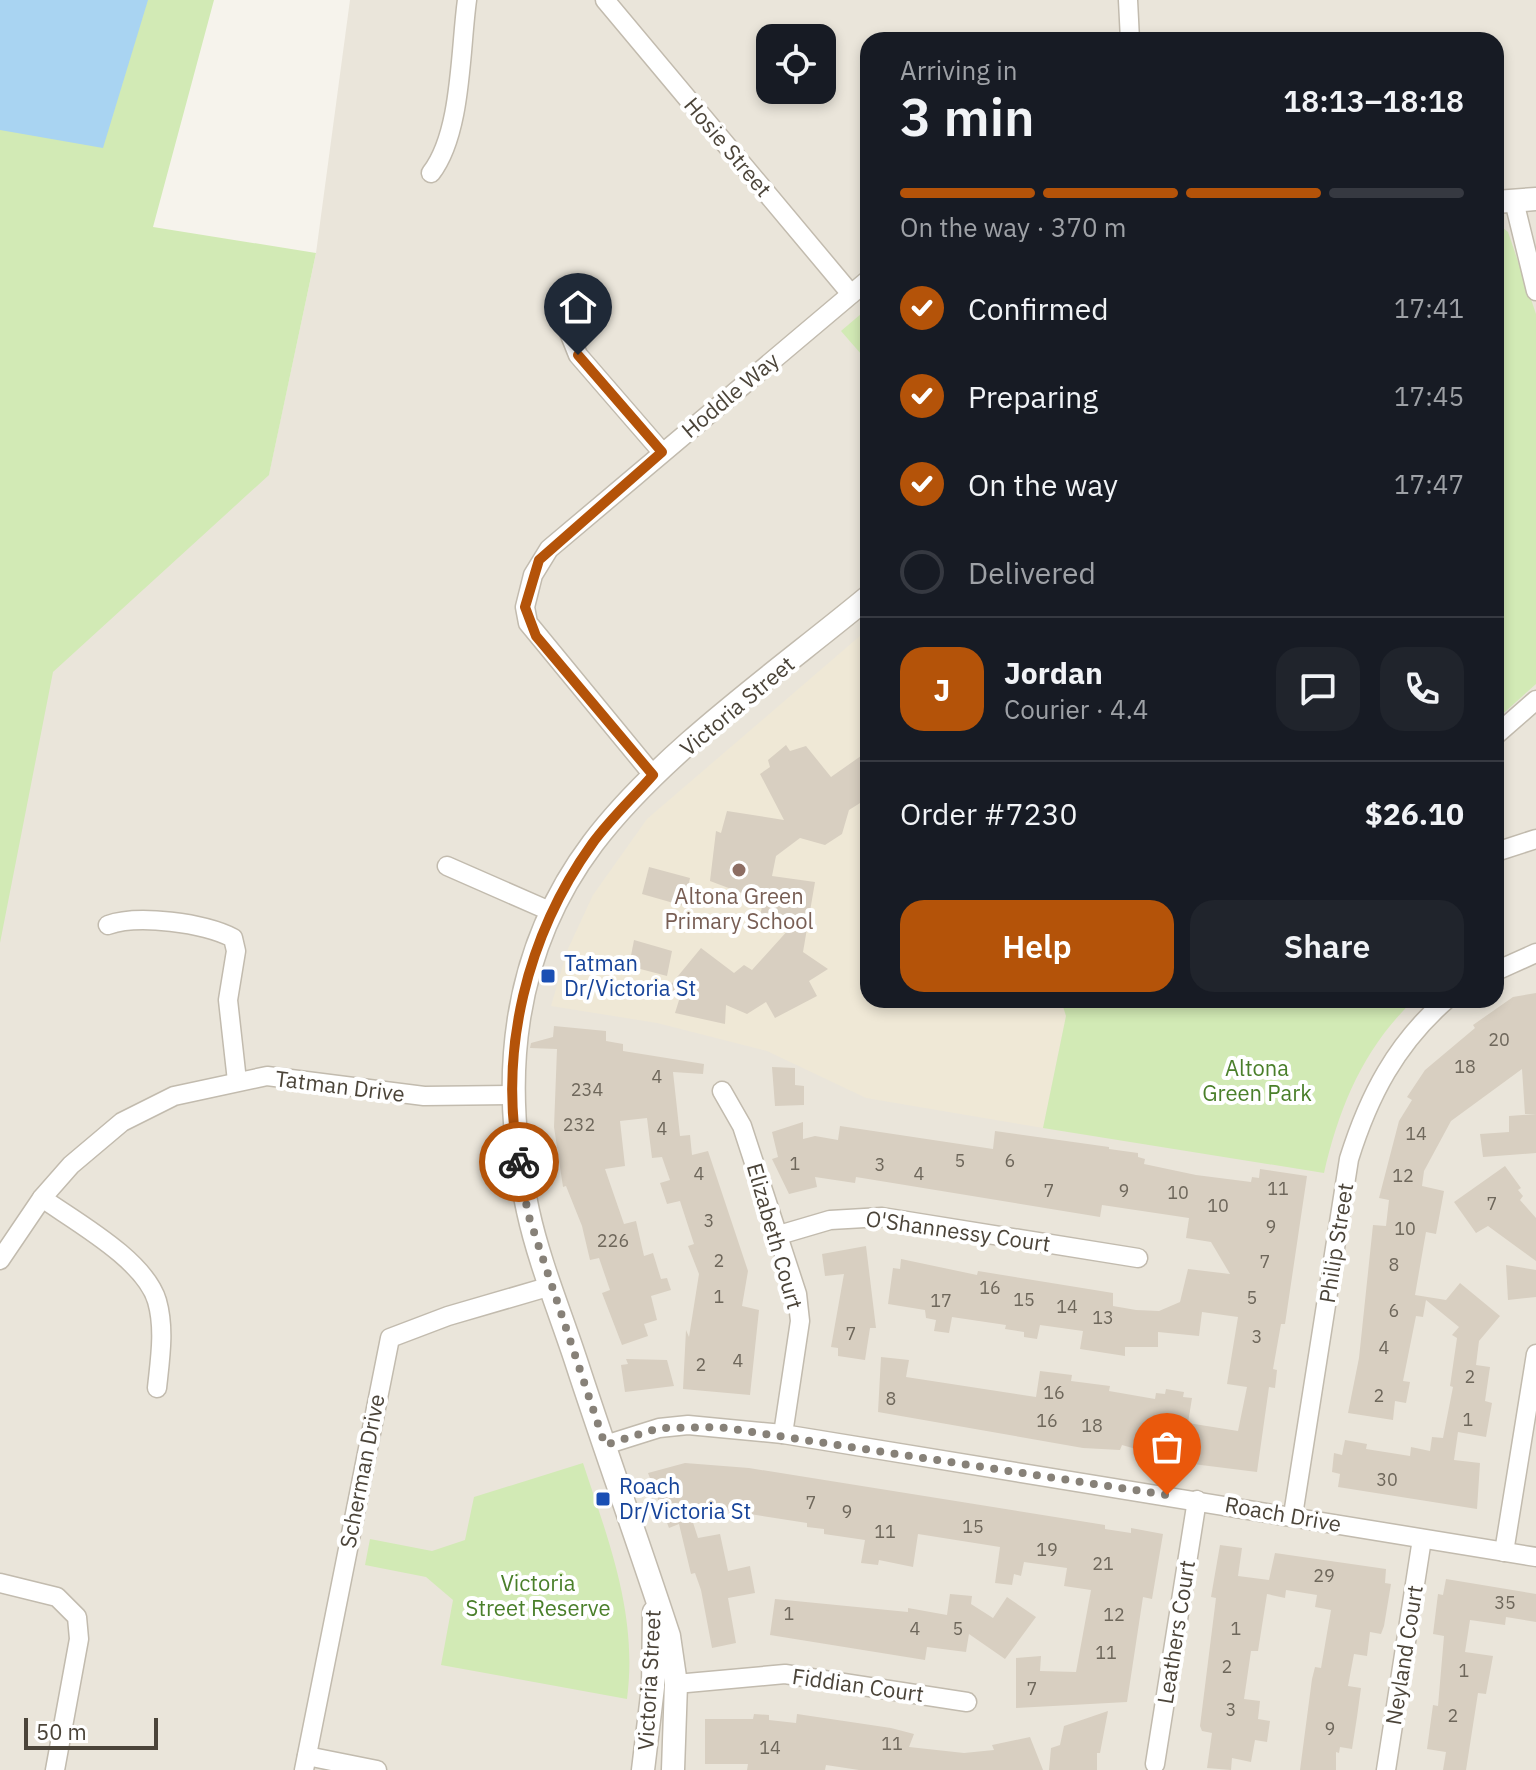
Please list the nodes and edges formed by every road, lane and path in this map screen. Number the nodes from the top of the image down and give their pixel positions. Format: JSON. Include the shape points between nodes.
{"nodes":[{"id":1,"x":467,"y":0,"type":"edge"},
{"id":2,"x":1128,"y":0,"type":"edge"},
{"id":3,"x":612,"y":2,"type":"edge"},
{"id":4,"x":1130,"y":32,"type":"edge"},
{"id":5,"x":431,"y":173,"type":"dead end"},
{"id":6,"x":1515,"y":201,"type":"edge"},
{"id":7,"x":1536,"y":231,"type":"edge"},
{"id":8,"x":1534,"y":282,"type":"edge"},
{"id":9,"x":860,"y":287,"type":"edge"},
{"id":10,"x":851,"y":294,"type":"junction"},
{"id":11,"x":564,"y":320,"type":"dead end"},
{"id":12,"x":662,"y":452,"type":"junction"},
{"id":13,"x":860,"y":604,"type":"edge"},
{"id":14,"x":1536,"y":700,"type":"edge"},
{"id":15,"x":1504,"y":728,"type":"edge"},
{"id":16,"x":653,"y":775,"type":"junction"},
{"id":17,"x":1536,"y":839,"type":"edge"},
{"id":18,"x":1504,"y":849,"type":"edge"},
{"id":19,"x":447,"y":866,"type":"dead end"},
{"id":20,"x":552,"y":912,"type":"junction"},
{"id":21,"x":108,"y":925,"type":"dead end"},
{"id":22,"x":1536,"y":953,"type":"edge"},
{"id":23,"x":1504,"y":967,"type":"edge"},
{"id":24,"x":1437,"y":1008,"type":"edge"},
{"id":25,"x":237,"y":1081,"type":"junction"},
{"id":26,"x":722,"y":1091,"type":"dead end"},
{"id":27,"x":512,"y":1095,"type":"junction"},
{"id":28,"x":42,"y":1198,"type":"junction"},
{"id":29,"x":779,"y":1235,"type":"junction"},
{"id":30,"x":1138,"y":1258,"type":"dead end"},
{"id":31,"x":0,"y":1260,"type":"edge"},
{"id":32,"x":551,"y":1286,"type":"junction"},
{"id":33,"x":1536,"y":1354,"type":"edge"},
{"id":34,"x":157,"y":1388,"type":"dead end"},
{"id":35,"x":783,"y":1434,"type":"junction"},
{"id":36,"x":605,"y":1445,"type":"junction"},
{"id":37,"x":1197,"y":1500,"type":"junction"},
{"id":38,"x":1293,"y":1515,"type":"junction"},
{"id":39,"x":1422,"y":1539,"type":"junction"},
{"id":40,"x":1504,"y":1552,"type":"junction"},
{"id":41,"x":1536,"y":1557,"type":"edge"},
{"id":42,"x":0,"y":1583,"type":"edge"},
{"id":43,"x":654,"y":1590,"type":"junction"},
{"id":44,"x":676,"y":1684,"type":"junction"},
{"id":45,"x":653,"y":1687,"type":"junction"},
{"id":46,"x":967,"y":1702,"type":"dead end"},
{"id":47,"x":305,"y":1763,"type":"edge"},
{"id":48,"x":1155,"y":1764,"type":"dead end"},
{"id":49,"x":55,"y":1770,"type":"edge"},
{"id":50,"x":377,"y":1770,"type":"edge"},
{"id":51,"x":643,"y":1770,"type":"edge"},
{"id":52,"x":673,"y":1770,"type":"edge"},
{"id":53,"x":1386,"y":1770,"type":"edge"}],
"edges":[{"from":1,"to":5,"type":"street","via":[[451,129],[443,157]]},
{"from":2,"to":4,"type":"street"},
{"from":3,"to":10,"type":"street","name":"Hosie Street"},
{"from":6,"to":8,"type":"street"},
{"from":7,"to":8,"type":"street"},
{"from":9,"to":10,"type":"street","name":"Hoddle Way"},
{"from":10,"to":12,"type":"street","name":"Hoddle Way"},
{"from":11,"to":12,"type":"street","via":[[578,355]]},
{"from":12,"to":16,"type":"street","name":"Hoddle Way","via":[[539,560],[525,607],[536,636]]},
{"from":13,"to":16,"type":"street","name":"Victoria Street"},
{"from":14,"to":15,"type":"street"},
{"from":16,"to":20,"type":"street","name":"Victoria Street","via":[[593,843]]},
{"from":17,"to":18,"type":"street"},
{"from":19,"to":20,"type":"street"},
{"from":20,"to":27,"type":"street","name":"Victoria Street","via":[[525,984],[512,1055]]},
{"from":21,"to":25,"type":"street","via":[[137,919],[233,938],[236,951],[228,1000]]},
{"from":22,"to":23,"type":"street"},
{"from":24,"to":38,"type":"street","name":"Philip Street","via":[[1388,1065],[1349,1159]]},
{"from":25,"to":27,"type":"street","name":"Tatman Drive","via":[[267,1076],[424,1096]]},
{"from":25,"to":28,"type":"street","name":"Tatman Drive","via":[[174,1096],[122,1122]]},
{"from":26,"to":29,"type":"street","name":"Elizabeth Court","via":[[742,1126]]},
{"from":27,"to":32,"type":"street","name":"Victoria Street","via":[[528,1214]]},
{"from":28,"to":31,"type":"street","name":"Tatman Drive"},
{"from":28,"to":34,"type":"street","via":[[115,1250],[140,1272],[156,1298],[162,1336]]},
{"from":29,"to":30,"type":"street","name":"O'Shannessy Court","via":[[830,1220],[882,1217]]},
{"from":29,"to":35,"type":"street","name":"Elizabeth Court","via":[[800,1321]]},
{"from":32,"to":36,"type":"street","name":"Victoria Street"},
{"from":32,"to":47,"type":"street","name":"Scherman Drive","via":[[390,1338]]},
{"from":33,"to":40,"type":"street"},
{"from":35,"to":36,"type":"street","name":"Roach Drive","via":[[688,1425]]},
{"from":35,"to":37,"type":"street","name":"Roach Drive"},
{"from":36,"to":43,"type":"street","name":"Victoria Street"},
{"from":37,"to":38,"type":"street","name":"Roach Drive"},
{"from":37,"to":48,"type":"street","name":"Leathers Court"},
{"from":38,"to":39,"type":"street","name":"Roach Drive"},
{"from":39,"to":40,"type":"street","name":"Roach Drive"},
{"from":39,"to":53,"type":"street","name":"Neyland Court"},
{"from":40,"to":41,"type":"street","name":"Roach Drive"},
{"from":42,"to":49,"type":"street","via":[[57,1597],[77,1617],[79,1639]]},
{"from":43,"to":44,"type":"street","name":"Victoria Street","via":[[669,1636]]},
{"from":43,"to":45,"type":"street","name":"Victoria Street"},
{"from":44,"to":45,"type":"street","name":"Fiddian Court"},
{"from":44,"to":46,"type":"street","name":"Fiddian Court","via":[[785,1674]]},
{"from":44,"to":52,"type":"street","name":"Victoria Street"},
{"from":45,"to":51,"type":"street","name":"Victoria Street"},
{"from":47,"to":50,"type":"street"}]}
